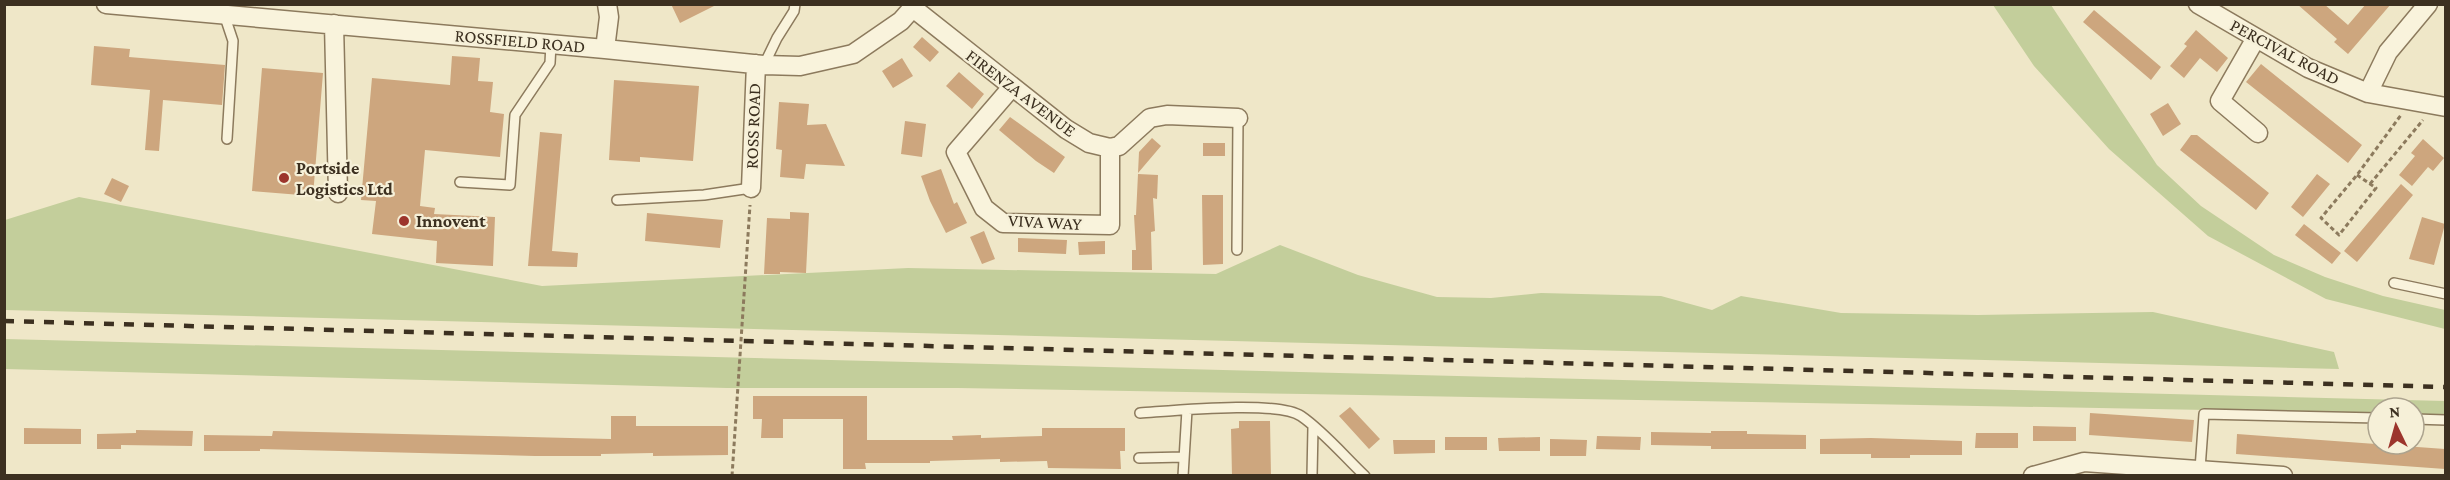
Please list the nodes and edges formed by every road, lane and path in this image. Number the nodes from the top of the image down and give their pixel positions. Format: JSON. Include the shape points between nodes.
{"nodes":[{"id":1,"x":106,"y":4,"type":"edge"},
{"id":2,"x":607,"y":4,"type":"edge"},
{"id":3,"x":795,"y":4,"type":"edge"},
{"id":4,"x":2198,"y":4,"type":"edge"},
{"id":5,"x":2428,"y":4,"type":"edge"},
{"id":6,"x":914,"y":6,"type":"edge"},
{"id":7,"x":216,"y":11,"type":"edge"},
{"id":8,"x":334,"y":24,"type":"junction"},
{"id":9,"x":2256,"y":38,"type":"junction"},
{"id":10,"x":551,"y":44,"type":"junction"},
{"id":11,"x":605,"y":49,"type":"junction"},
{"id":12,"x":760,"y":65,"type":"junction"},
{"id":13,"x":1012,"y":87,"type":"junction"},
{"id":14,"x":2368,"y":93,"type":"junction"},
{"id":15,"x":2410,"y":101,"type":"junction"},
{"id":16,"x":2440,"y":106,"type":"edge"},
{"id":17,"x":1238,"y":118,"type":"joint"},
{"id":18,"x":2258,"y":133,"type":"dead end"},
{"id":19,"x":227,"y":139,"type":"dead end"},
{"id":20,"x":1110,"y":148,"type":"junction"},
{"id":21,"x":2357,"y":175,"type":"junction"},
{"id":22,"x":460,"y":182,"type":"dead end"},
{"id":23,"x":2370,"y":184,"type":"junction"},
{"id":24,"x":751,"y":188,"type":"junction"},
{"id":25,"x":338,"y":193,"type":"dead end"},
{"id":26,"x":617,"y":200,"type":"dead end"},
{"id":27,"x":1237,"y":250,"type":"dead end"},
{"id":28,"x":2394,"y":283,"type":"dead end"},
{"id":29,"x":2445,"y":294,"type":"edge"},
{"id":30,"x":1187,"y":410,"type":"junction"},
{"id":31,"x":1140,"y":413,"type":"dead end"},
{"id":32,"x":2366,"y":418,"type":"edge"},
{"id":33,"x":2426,"y":419,"type":"edge"},
{"id":34,"x":2445,"y":420,"type":"edge"},
{"id":35,"x":1313,"y":427,"type":"junction"},
{"id":36,"x":1139,"y":458,"type":"dead end"},
{"id":37,"x":1184,"y":458,"type":"junction"},
{"id":38,"x":2187,"y":471,"type":"edge"},
{"id":39,"x":732,"y":476,"type":"edge"},
{"id":40,"x":1183,"y":476,"type":"edge"},
{"id":41,"x":1312,"y":476,"type":"edge"},
{"id":42,"x":1365,"y":476,"type":"edge"},
{"id":43,"x":2033,"y":476,"type":"edge"},
{"id":44,"x":2283,"y":476,"type":"edge"}],
"edges":[{"from":1,"to":7,"type":"street","name":"ROSSFIELD ROAD"},
{"from":2,"to":11,"type":"street"},
{"from":3,"to":12,"type":"lane"},
{"from":4,"to":9,"type":"street","name":"PERCIVAL ROAD"},
{"from":5,"to":14,"type":"street","via":[[2388,52]]},
{"from":6,"to":12,"type":"street","name":"ROSSFIELD ROAD","via":[[901,21],[853,54],[800,66]]},
{"from":6,"to":13,"type":"street","name":"FIRENZA AVENUE"},
{"from":7,"to":8,"type":"street","name":"ROSSFIELD ROAD"},
{"from":7,"to":19,"type":"lane","via":[[233,41]]},
{"from":8,"to":10,"type":"street","name":"ROSSFIELD ROAD"},
{"from":8,"to":25,"type":"street"},
{"from":9,"to":14,"type":"street","name":"PERCIVAL ROAD","via":[[2308,68]]},
{"from":9,"to":18,"type":"street","via":[[2220,101]]},
{"from":10,"to":11,"type":"street","name":"ROSSFIELD ROAD"},
{"from":10,"to":22,"type":"lane","via":[[550,63],[515,115],[510,185]]},
{"from":11,"to":12,"type":"street","name":"ROSSFIELD ROAD"},
{"from":12,"to":24,"type":"street","name":"ROSS ROAD"},
{"from":13,"to":20,"type":"street","name":"FIRENZA AVENUE","via":[[1066,129],[1089,143]]},
{"from":13,"to":20,"type":"street","name":"VIVA WAY","via":[[956,152],[984,208],[1003,223],[1110,225]]},
{"from":14,"to":15,"type":"street","name":"PERCIVAL ROAD"},
{"from":15,"to":16,"type":"street","name":"PERCIVAL ROAD"},
{"from":15,"to":21,"type":"path"},
{"from":16,"to":23,"type":"path"},
{"from":17,"to":20,"type":"street","via":[[1167,114],[1150,118],[1119,146]]},
{"from":17,"to":27,"type":"lane"},
{"from":21,"to":23,"type":"path"},
{"from":21,"to":23,"type":"path","via":[[2321,218],[2339,235],[2376,188]]},
{"from":24,"to":26,"type":"lane"},
{"from":24,"to":39,"type":"path"},
{"from":28,"to":29,"type":"lane"},
{"from":30,"to":31,"type":"lane"},
{"from":30,"to":35,"type":"lane","via":[[1285,410]]},
{"from":30,"to":37,"type":"lane"},
{"from":32,"to":38,"type":"lane","via":[[2204,414]]},
{"from":33,"to":34,"type":"lane"},
{"from":35,"to":41,"type":"lane"},
{"from":35,"to":42,"type":"lane"},
{"from":36,"to":37,"type":"lane"},
{"from":37,"to":40,"type":"lane"},
{"from":38,"to":43,"type":"street","via":[[2084,462]]},
{"from":38,"to":44,"type":"street"}]}
